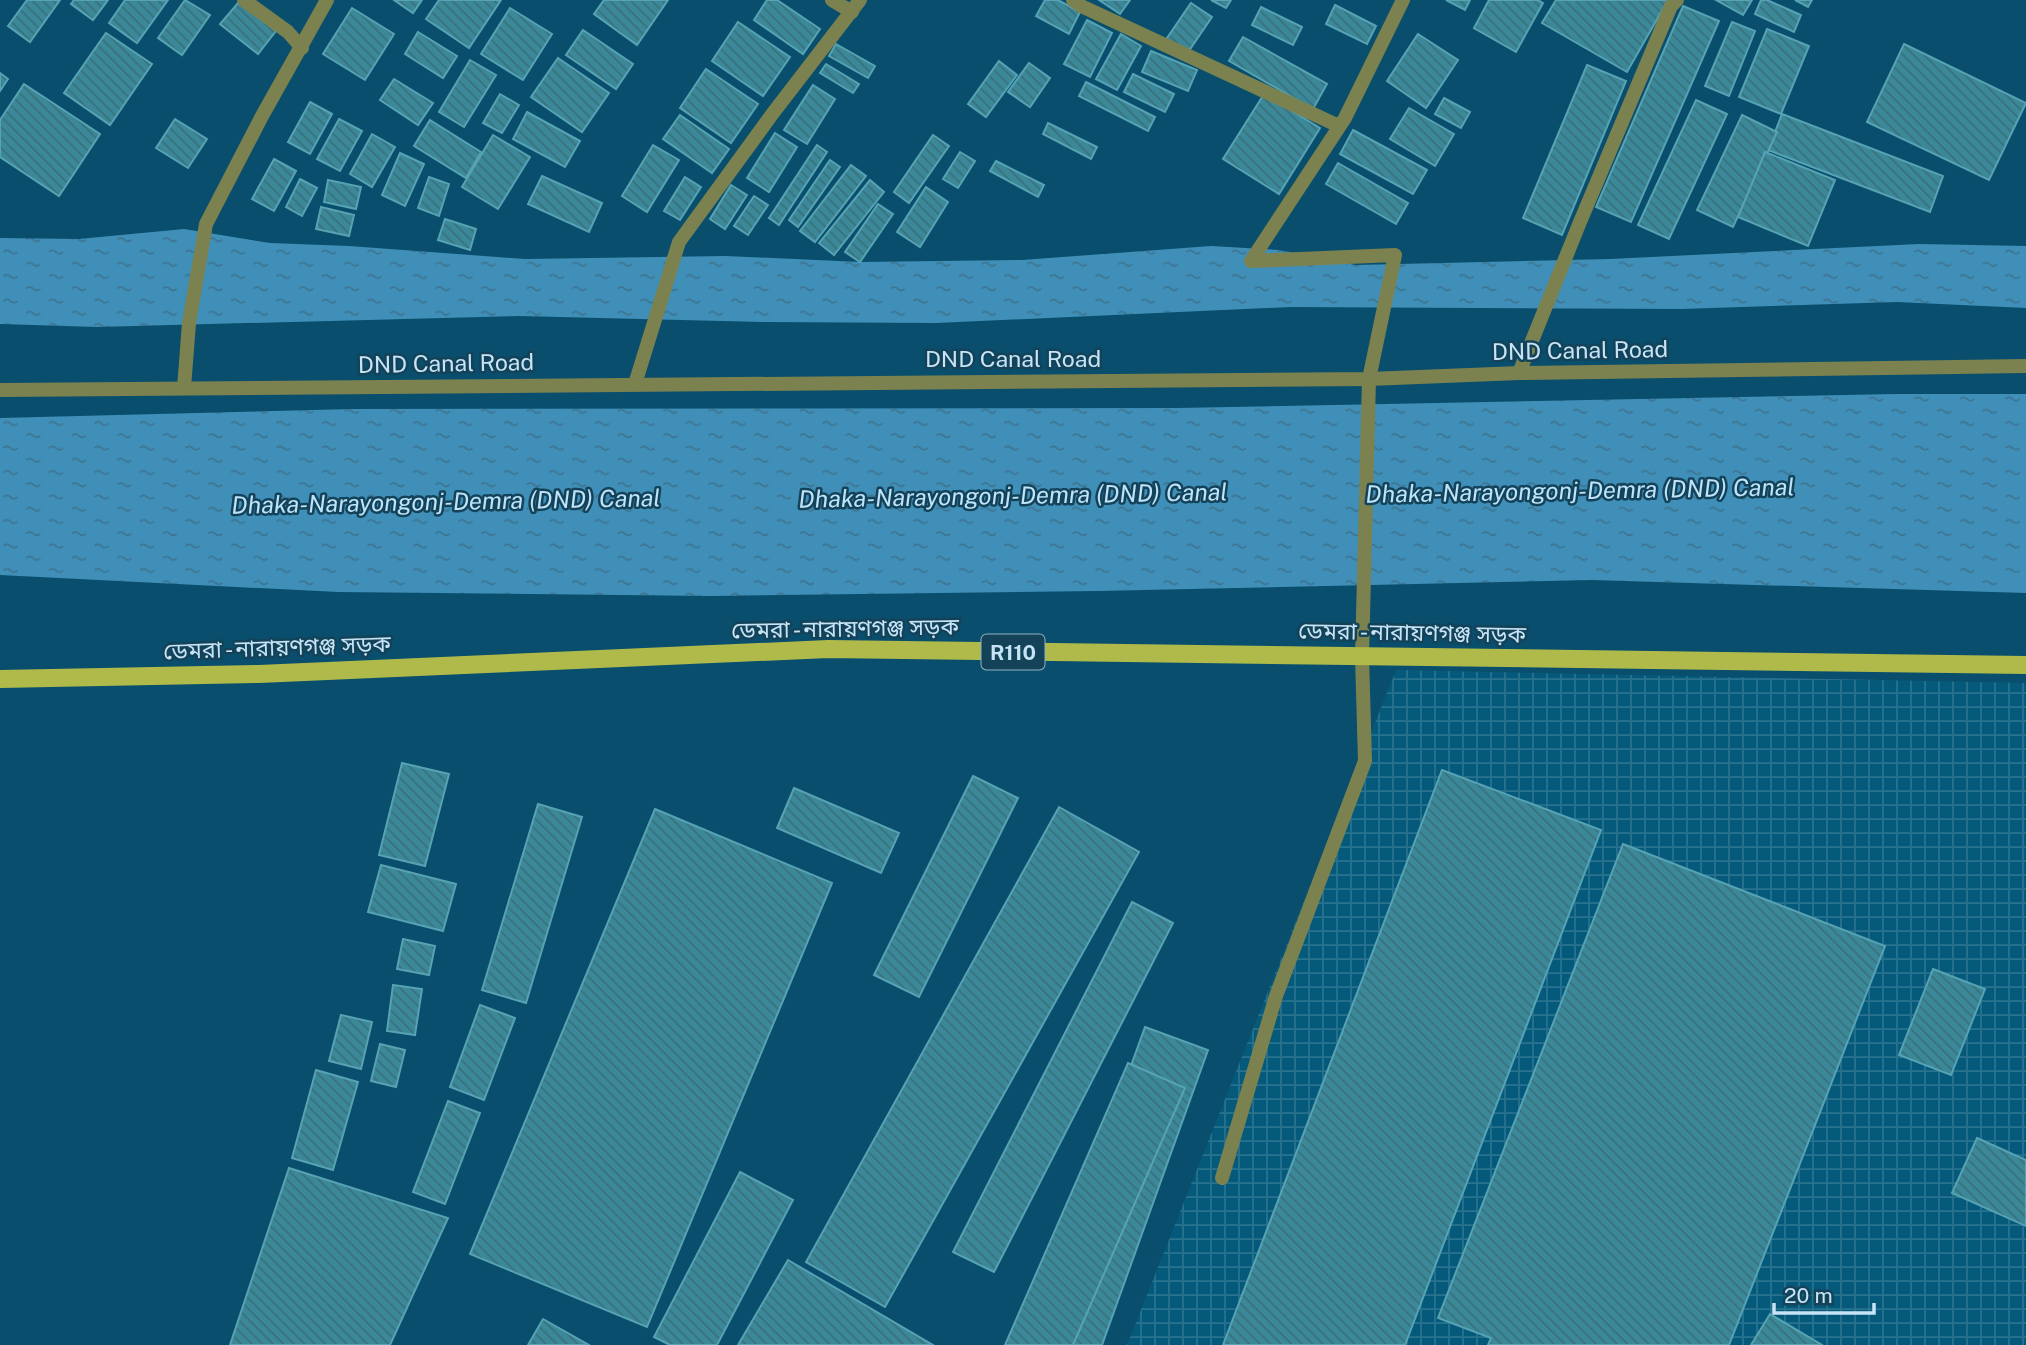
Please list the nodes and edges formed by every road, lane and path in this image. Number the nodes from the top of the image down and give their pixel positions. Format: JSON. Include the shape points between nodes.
{"nodes":[{"id":1,"x":244,"y":0,"type":"edge"},
{"id":2,"x":327,"y":0,"type":"edge"},
{"id":3,"x":832,"y":0,"type":"edge"},
{"id":4,"x":1073,"y":0,"type":"edge"},
{"id":5,"x":1403,"y":0,"type":"edge"},
{"id":6,"x":1677,"y":0,"type":"edge"},
{"id":7,"x":856,"y":6,"type":"edge"},
{"id":8,"x":302,"y":48,"type":"junction"},
{"id":9,"x":1339,"y":127,"type":"junction"},
{"id":10,"x":2026,"y":366,"type":"edge"},
{"id":11,"x":1519,"y":373,"type":"junction"},
{"id":12,"x":1369,"y":379,"type":"junction"},
{"id":13,"x":635,"y":384,"type":"junction"},
{"id":14,"x":184,"y":388,"type":"junction"},
{"id":15,"x":0,"y":390,"type":"edge"},
{"id":16,"x":1362,"y":656,"type":"junction"},
{"id":17,"x":2026,"y":666,"type":"edge"},
{"id":18,"x":0,"y":679,"type":"edge"},
{"id":19,"x":1222,"y":1178,"type":"dead end"}],
"edges":[{"from":1,"to":8,"type":"street"},
{"from":2,"to":8,"type":"street"},
{"from":3,"to":7,"type":"street"},
{"from":4,"to":9,"type":"street"},
{"from":5,"to":9,"type":"street"},
{"from":6,"to":11,"type":"street"},
{"from":7,"to":13,"type":"street","via":[[679,242]]},
{"from":8,"to":14,"type":"street","via":[[206,224],[188,323]]},
{"from":9,"to":12,"type":"street","via":[[1251,261],[1395,255]]},
{"from":10,"to":11,"type":"street","name":"DND Canal Road"},
{"from":11,"to":12,"type":"street","name":"DND Canal Road"},
{"from":12,"to":13,"type":"street","name":"DND Canal Road"},
{"from":12,"to":16,"type":"street"},
{"from":13,"to":14,"type":"street","name":"DND Canal Road"},
{"from":14,"to":15,"type":"street","name":"DND Canal Road"},
{"from":16,"to":17,"type":"main road","name":"ডেমরা - নারায়ণগঞ্জ সড়ক","number":"R110"},
{"from":16,"to":18,"type":"main road","name":"ডেমরা - নারায়ণগঞ্জ সড়ক","number":"R110","via":[[828,649],[259,674]]},
{"from":16,"to":19,"type":"street","via":[[1365,761],[1276,996]]}]}
